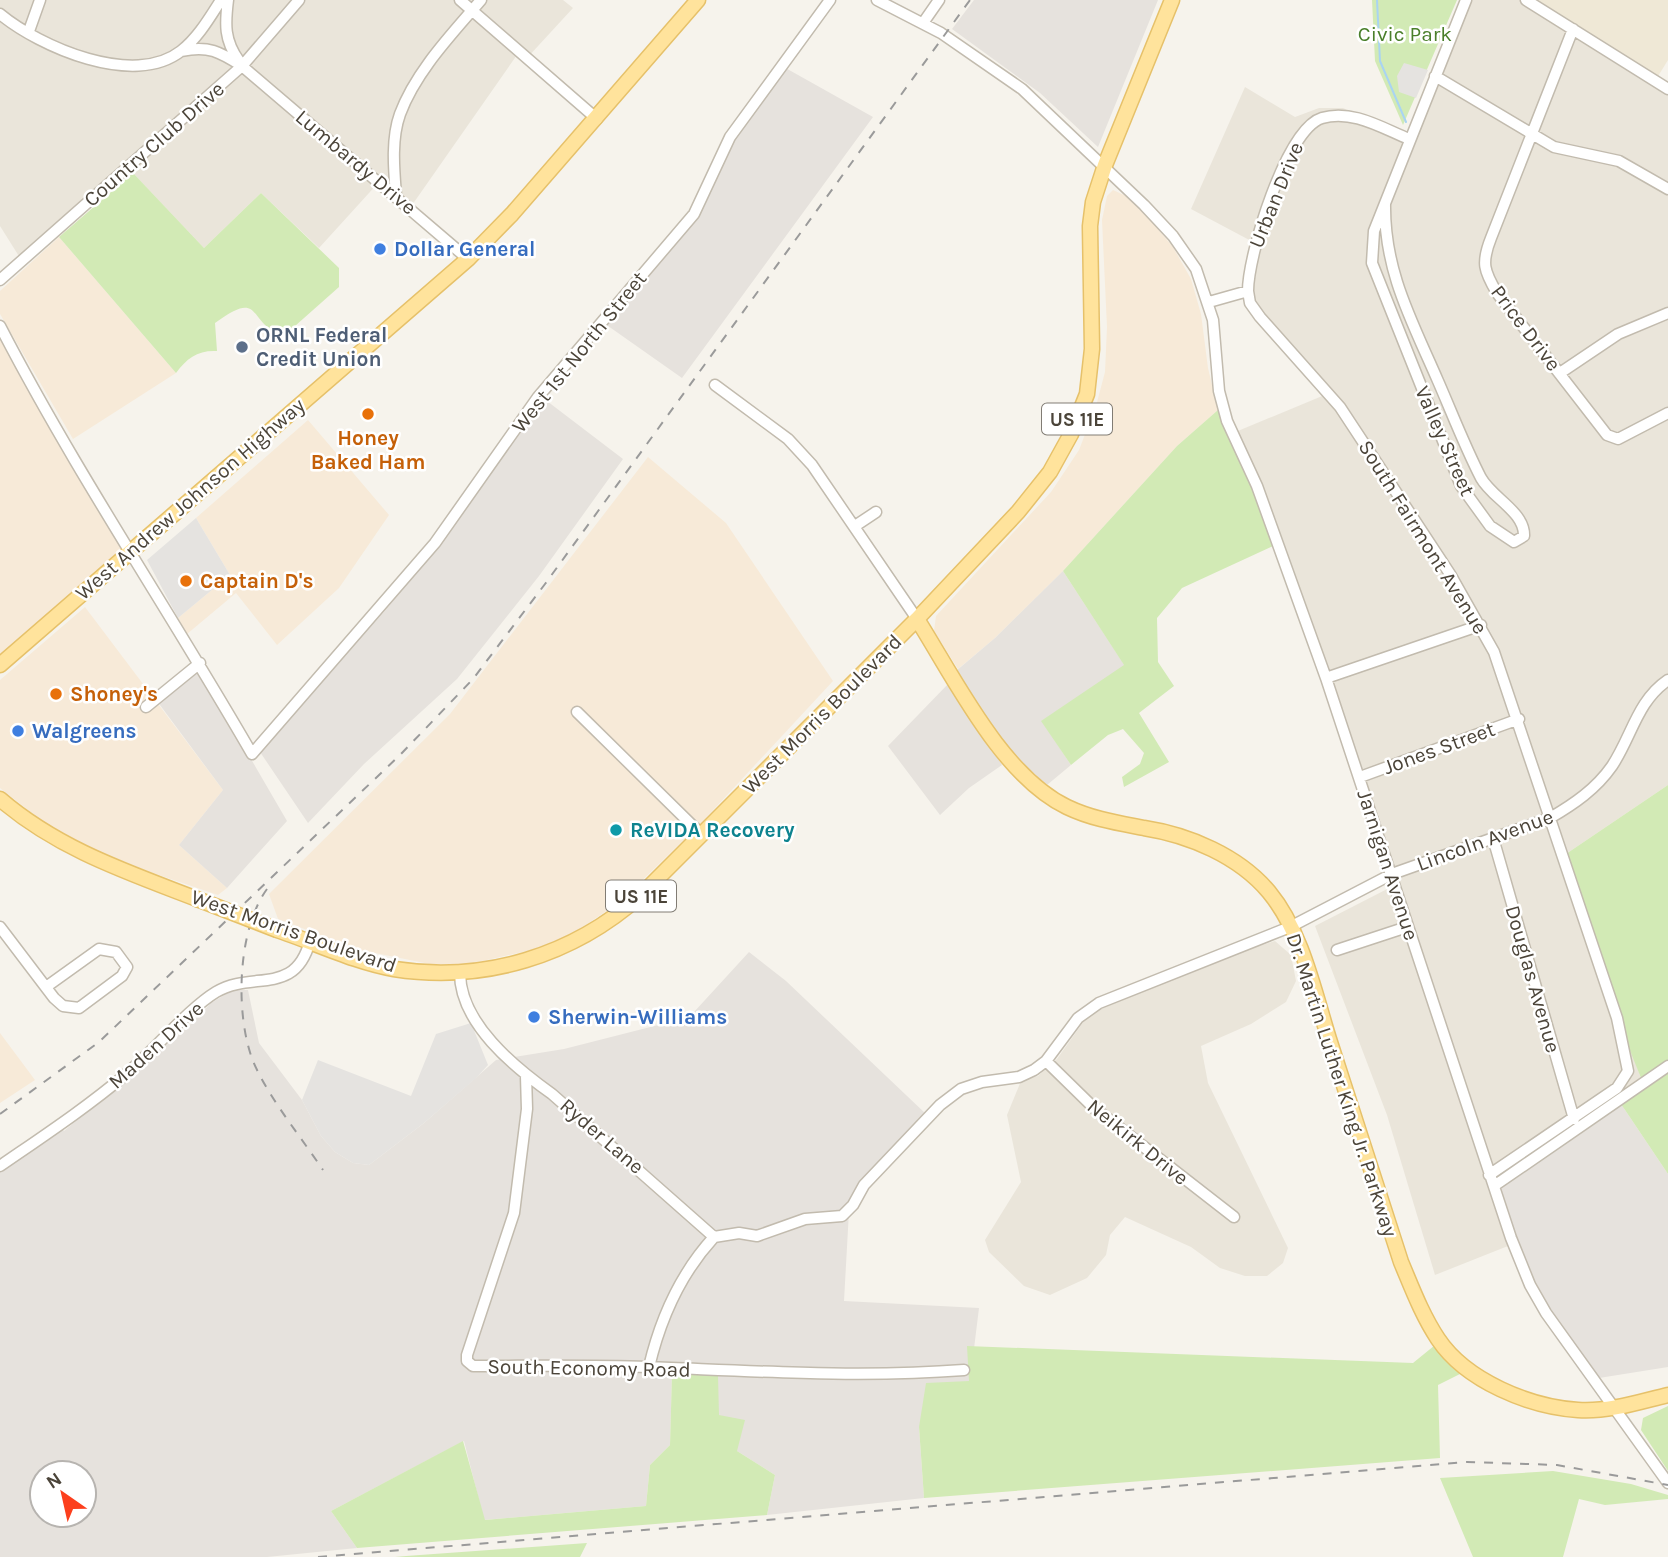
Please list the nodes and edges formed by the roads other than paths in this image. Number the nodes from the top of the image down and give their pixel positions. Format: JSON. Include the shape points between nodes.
{"nodes":[{"id":1,"x":40,"y":0,"type":"edge"},
{"id":2,"x":221,"y":0,"type":"edge"},
{"id":3,"x":228,"y":0,"type":"edge"},
{"id":4,"x":299,"y":0,"type":"edge"},
{"id":5,"x":460,"y":0,"type":"edge"},
{"id":6,"x":481,"y":0,"type":"edge"},
{"id":7,"x":698,"y":0,"type":"edge"},
{"id":8,"x":830,"y":0,"type":"edge"},
{"id":9,"x":877,"y":0,"type":"edge"},
{"id":10,"x":939,"y":0,"type":"edge"},
{"id":11,"x":1172,"y":0,"type":"edge"},
{"id":12,"x":1466,"y":0,"type":"edge"},
{"id":13,"x":1526,"y":0,"type":"edge"},
{"id":14,"x":472,"y":10,"type":"junction"},
{"id":15,"x":0,"y":14,"type":"edge"},
{"id":16,"x":923,"y":23,"type":"junction"},
{"id":17,"x":1573,"y":29,"type":"junction"},
{"id":18,"x":29,"y":32,"type":"junction"},
{"id":19,"x":181,"y":51,"type":"junction"},
{"id":20,"x":242,"y":66,"type":"junction"},
{"id":21,"x":1435,"y":76,"type":"junction"},
{"id":22,"x":1668,"y":89,"type":"edge"},
{"id":23,"x":597,"y":118,"type":"junction"},
{"id":24,"x":1532,"y":134,"type":"junction"},
{"id":25,"x":1409,"y":139,"type":"junction"},
{"id":26,"x":1105,"y":165,"type":"junction"},
{"id":27,"x":1668,"y":189,"type":"edge"},
{"id":28,"x":396,"y":195,"type":"junction"},
{"id":29,"x":1385,"y":204,"type":"junction"},
{"id":30,"x":468,"y":259,"type":"junction"},
{"id":31,"x":0,"y":280,"type":"edge"},
{"id":32,"x":1248,"y":291,"type":"junction"},
{"id":33,"x":1209,"y":302,"type":"junction"},
{"id":34,"x":1668,"y":313,"type":"edge"},
{"id":35,"x":0,"y":326,"type":"edge"},
{"id":36,"x":1560,"y":373,"type":"junction"},
{"id":37,"x":715,"y":385,"type":"dead end"},
{"id":38,"x":1668,"y":413,"type":"edge"},
{"id":39,"x":876,"y":512,"type":"dead end"},
{"id":40,"x":855,"y":526,"type":"junction"},
{"id":41,"x":130,"y":551,"type":"junction"},
{"id":42,"x":916,"y":619,"type":"junction"},
{"id":43,"x":1481,"y":625,"type":"junction"},
{"id":44,"x":200,"y":663,"type":"junction"},
{"id":45,"x":0,"y":665,"type":"edge"},
{"id":46,"x":1326,"y":678,"type":"junction"},
{"id":47,"x":1668,"y":680,"type":"edge"},
{"id":48,"x":146,"y":707,"type":"dead end"},
{"id":49,"x":578,"y":712,"type":"dead end"},
{"id":50,"x":1519,"y":719,"type":"junction"},
{"id":51,"x":1360,"y":778,"type":"junction"},
{"id":52,"x":0,"y":799,"type":"edge"},
{"id":53,"x":1550,"y":818,"type":"junction"},
{"id":54,"x":702,"y":835,"type":"junction"},
{"id":55,"x":1493,"y":838,"type":"junction"},
{"id":56,"x":1392,"y":874,"type":"junction"},
{"id":57,"x":0,"y":927,"type":"edge"},
{"id":58,"x":1290,"y":927,"type":"junction"},
{"id":59,"x":1408,"y":927,"type":"junction"},
{"id":60,"x":310,"y":941,"type":"junction"},
{"id":61,"x":1338,"y":950,"type":"dead end"},
{"id":62,"x":460,"y":973,"type":"junction"},
{"id":63,"x":46,"y":987,"type":"junction"},
{"id":64,"x":1046,"y":1061,"type":"junction"},
{"id":65,"x":1668,"y":1066,"type":"edge"},
{"id":66,"x":526,"y":1076,"type":"junction"},
{"id":67,"x":1574,"y":1119,"type":"junction"},
{"id":68,"x":0,"y":1166,"type":"edge"},
{"id":69,"x":1489,"y":1175,"type":"junction"},
{"id":70,"x":1494,"y":1186,"type":"junction"},
{"id":71,"x":1234,"y":1217,"type":"dead end"},
{"id":72,"x":714,"y":1237,"type":"junction"},
{"id":73,"x":649,"y":1367,"type":"junction"},
{"id":74,"x":964,"y":1370,"type":"dead end"},
{"id":75,"x":1668,"y":1395,"type":"edge"},
{"id":76,"x":1614,"y":1408,"type":"junction"},
{"id":77,"x":1668,"y":1483,"type":"edge"}],
"edges":[{"from":1,"to":18,"type":"street"},
{"from":2,"to":19,"type":"street"},
{"from":3,"to":20,"type":"street","via":[[225,30],[229,48]]},
{"from":4,"to":20,"type":"street","name":"Country Club Drive"},
{"from":5,"to":14,"type":"street"},
{"from":6,"to":14,"type":"street"},
{"from":7,"to":23,"type":"main road","name":"West Andrew Johnson Highway"},
{"from":8,"to":44,"type":"street","name":"West 1st North Street","via":[[730,137],[694,214],[538,397],[435,543],[252,754]]},
{"from":9,"to":16,"type":"street"},
{"from":10,"to":16,"type":"street"},
{"from":11,"to":26,"type":"main road","name":"West Morris Boulevard","number":"US 11E"},
{"from":12,"to":21,"type":"street"},
{"from":13,"to":17,"type":"street"},
{"from":14,"to":23,"type":"street"},
{"from":14,"to":28,"type":"street","via":[[419,76],[399,116]]},
{"from":15,"to":18,"type":"street"},
{"from":16,"to":26,"type":"street","via":[[1022,89]]},
{"from":17,"to":22,"type":"street"},
{"from":17,"to":24,"type":"street","name":"Price Drive"},
{"from":18,"to":19,"type":"street","via":[[88,59],[118,66],[164,61]]},
{"from":19,"to":20,"type":"street","via":[[217,50]]},
{"from":20,"to":28,"type":"street","name":"Lumbardy Drive"},
{"from":20,"to":31,"type":"street","name":"Country Club Drive"},
{"from":21,"to":24,"type":"street"},
{"from":21,"to":25,"type":"street","via":[[1421,98]]},
{"from":23,"to":30,"type":"main road","name":"West Andrew Johnson Highway"},
{"from":24,"to":27,"type":"street","via":[[1554,147],[1619,161]]},
{"from":24,"to":36,"type":"street","name":"Price Drive","via":[[1485,252],[1484,272]]},
{"from":25,"to":29,"type":"street"},
{"from":25,"to":32,"type":"street","name":"Urban Drive","via":[[1356,117],[1339,115],[1320,118],[1304,130],[1260,225],[1248,270]]},
{"from":26,"to":33,"type":"street","via":[[1173,236],[1196,269]]},
{"from":26,"to":42,"type":"main road","name":"West Morris Boulevard","number":"US 11E","via":[[1090,226],[1092,349],[1087,394],[1071,434],[1050,472],[1018,512]]},
{"from":28,"to":30,"type":"street","name":"Lumbardy Drive"},
{"from":29,"to":29,"type":"street","name":"Valley Street","via":[[1371,247],[1378,282],[1461,486],[1490,526],[1514,542],[1524,536],[1524,528],[1486,487],[1476,469],[1396,285],[1386,244]]},
{"from":30,"to":41,"type":"main road","name":"West Andrew Johnson Highway"},
{"from":32,"to":33,"type":"street"},
{"from":32,"to":43,"type":"street","name":"South Fairmont Avenue","via":[[1260,317],[1340,407]]},
{"from":33,"to":46,"type":"street","name":"Jarnigan Avenue","via":[[1227,421],[1257,486]]},
{"from":34,"to":36,"type":"street","via":[[1618,334]]},
{"from":35,"to":41,"type":"street","via":[[60,440]]},
{"from":36,"to":38,"type":"street","name":"Price Drive","via":[[1607,435],[1618,439]]},
{"from":37,"to":40,"type":"street","name":"Dr. Martin Luther King Jr. Parkway","via":[[788,439]]},
{"from":39,"to":40,"type":"street"},
{"from":40,"to":42,"type":"street","name":"Dr. Martin Luther King Jr. Parkway"},
{"from":41,"to":44,"type":"street"},
{"from":41,"to":45,"type":"main road","name":"West Andrew Johnson Highway"},
{"from":42,"to":54,"type":"main road","name":"West Morris Boulevard","number":"US 11E"},
{"from":42,"to":58,"type":"main road","name":"Dr. Martin Luther King Jr. Parkway","via":[[993,741],[1037,788],[1081,813],[1178,835],[1213,850],[1269,892]]},
{"from":43,"to":46,"type":"street"},
{"from":43,"to":50,"type":"street","name":"South Fairmont Avenue"},
{"from":44,"to":48,"type":"street"},
{"from":46,"to":51,"type":"street","name":"Jarnigan Avenue"},
{"from":47,"to":53,"type":"street","name":"Lincoln Avenue","via":[[1642,706],[1599,782],[1574,805]]},
{"from":49,"to":54,"type":"street"},
{"from":50,"to":51,"type":"street","name":"Jones Street"},
{"from":50,"to":53,"type":"street","name":"South Fairmont Avenue"},
{"from":51,"to":56,"type":"street","name":"Jarnigan Avenue"},
{"from":52,"to":60,"type":"main road","name":"West Morris Boulevard","number":"US 11E","bridge":true,"via":[[30,825],[85,855]]},
{"from":53,"to":55,"type":"street","name":"Lincoln Avenue"},
{"from":53,"to":67,"type":"street","name":"South Fairmont Avenue","via":[[1617,1018],[1628,1071],[1617,1088]]},
{"from":54,"to":62,"type":"main road","name":"West Morris Boulevard","number":"US 11E","via":[[624,911],[583,938],[530,960]]},
{"from":55,"to":56,"type":"street","name":"Lincoln Avenue"},
{"from":55,"to":67,"type":"street","name":"Douglas Avenue"},
{"from":56,"to":58,"type":"street","name":"Lincoln Avenue"},
{"from":56,"to":59,"type":"street","name":"Jarnigan Avenue"},
{"from":57,"to":63,"type":"street"},
{"from":58,"to":64,"type":"street","name":"Lincoln Avenue","via":[[1099,1003],[1078,1018]]},
{"from":58,"to":76,"type":"main road","name":"Dr. Martin Luther King Jr. Parkway","via":[[1401,1262],[1440,1341],[1469,1369],[1516,1396],[1578,1410]]},
{"from":59,"to":61,"type":"street"},
{"from":59,"to":69,"type":"street","name":"Jarnigan Avenue"},
{"from":60,"to":62,"type":"main road","name":"West Morris Boulevard","number":"US 11E","via":[[393,969]]},
{"from":60,"to":68,"type":"street","name":"Maden Drive","via":[[306,954],[289,974],[279,980],[236,982],[213,994],[126,1075]]},
{"from":62,"to":66,"type":"street","name":"Ryder Lane","via":[[465,1002],[478,1024]]},
{"from":63,"to":63,"type":"street","via":[[99,949],[116,951],[127,967],[122,976],[79,1008],[63,1006]]},
{"from":64,"to":71,"type":"street","name":"Neikirk Drive","via":[[1094,1108]]},
{"from":64,"to":72,"type":"street","via":[[1019,1077],[961,1089],[869,1180],[842,1216],[805,1219],[757,1236]]},
{"from":65,"to":70,"type":"street"},
{"from":66,"to":72,"type":"street","name":"Ryder Lane"},
{"from":66,"to":73,"type":"street","name":"South Economy Road","via":[[527,1109],[514,1213],[467,1361],[473,1366]]},
{"from":67,"to":69,"type":"street","name":"South Fairmont Avenue"},
{"from":69,"to":70,"type":"street","name":"Jarnigan Avenue"},
{"from":70,"to":76,"type":"street","name":"Jarnigan Avenue","via":[[1530,1285]]},
{"from":72,"to":73,"type":"street","via":[[668,1308]]},
{"from":73,"to":74,"type":"street","name":"South Economy Road","via":[[902,1375]]},
{"from":75,"to":76,"type":"main road","name":"Dr. Martin Luther King Jr. Parkway"},
{"from":76,"to":77,"type":"street","name":"Jarnigan Avenue"}]}
